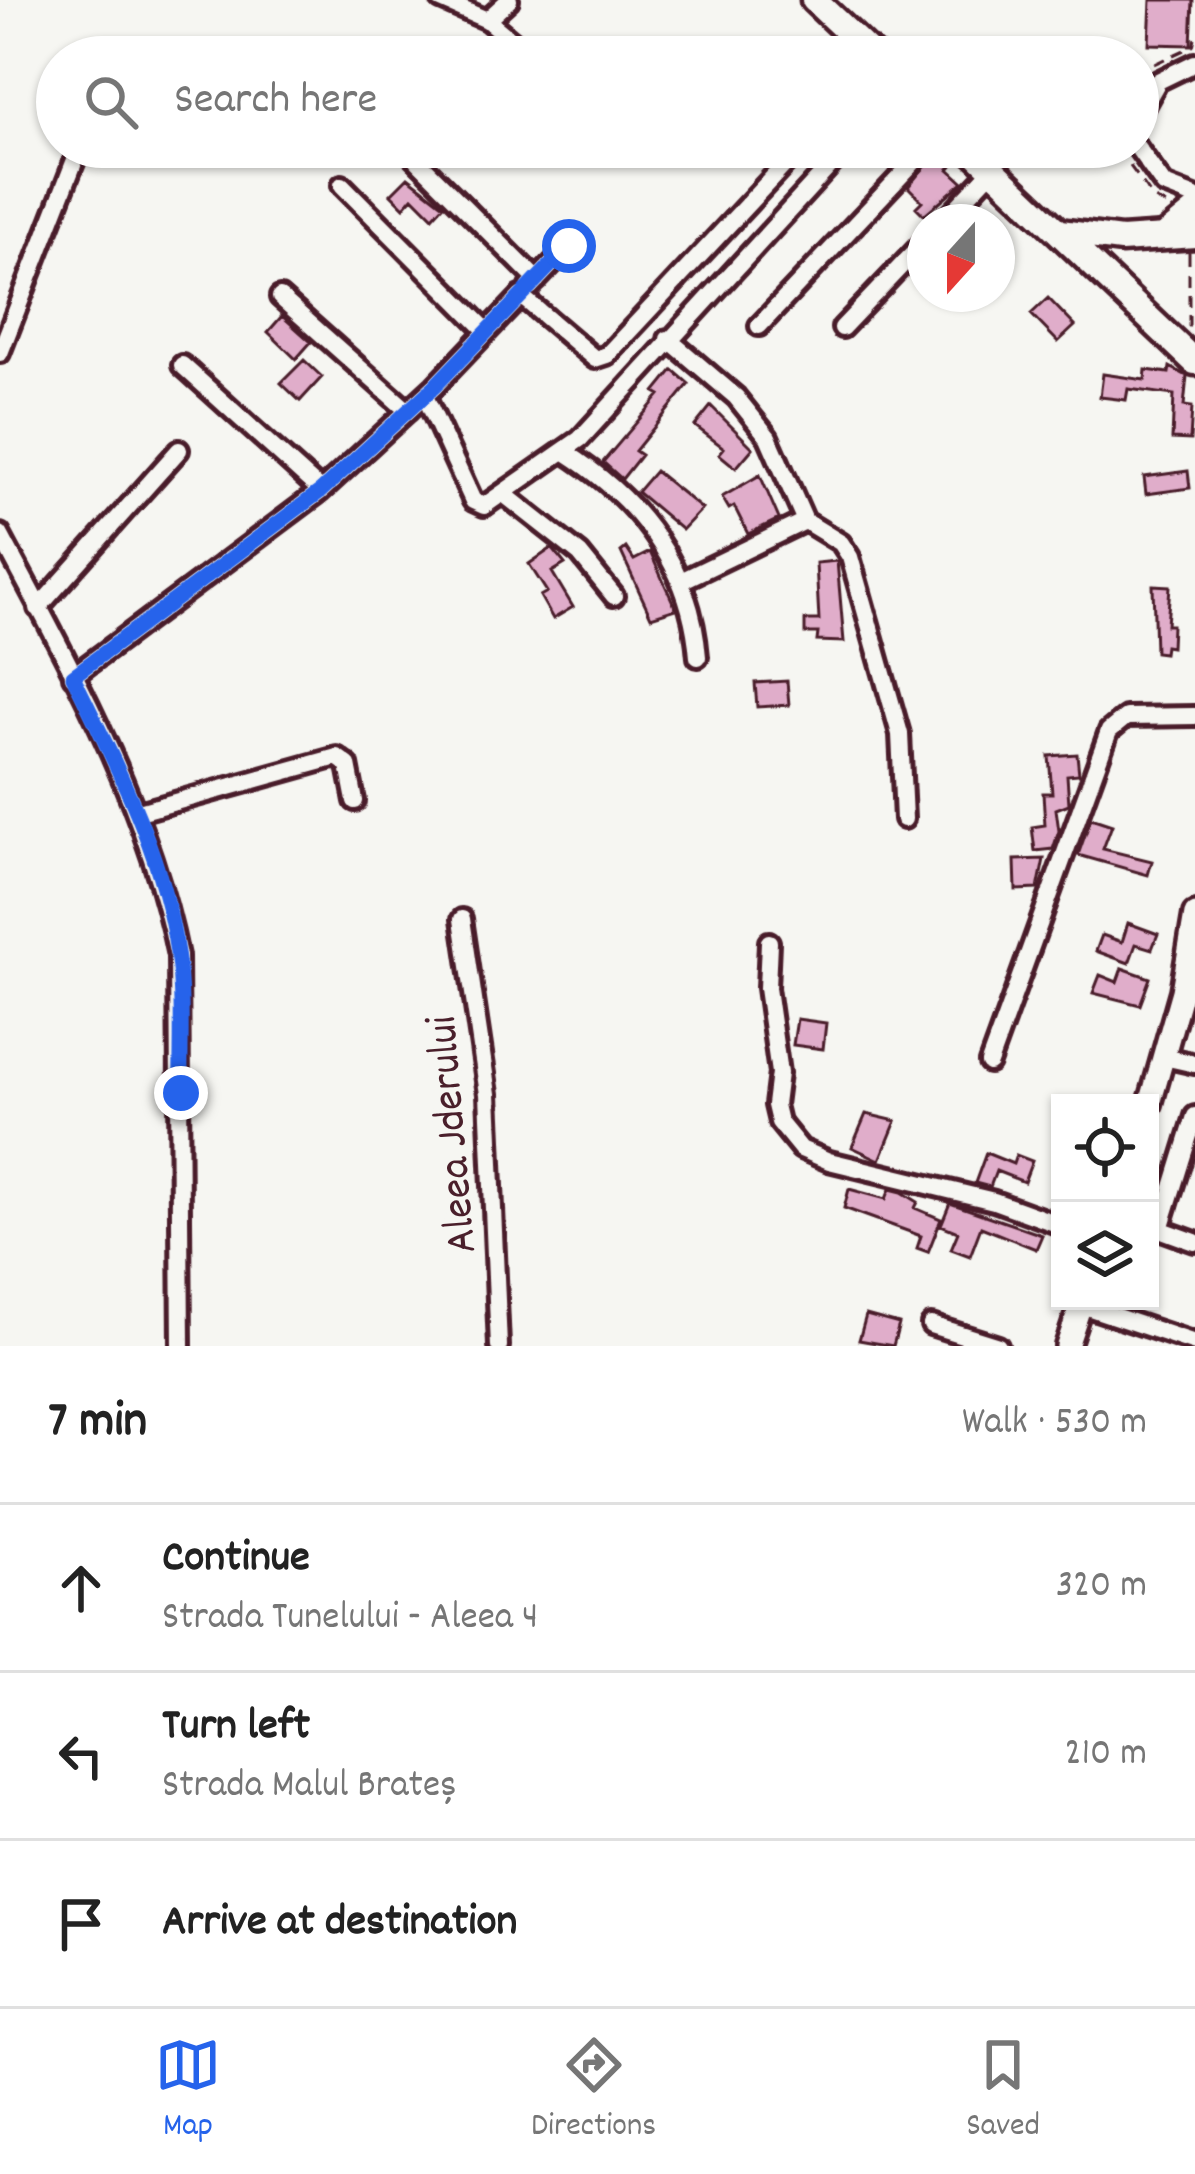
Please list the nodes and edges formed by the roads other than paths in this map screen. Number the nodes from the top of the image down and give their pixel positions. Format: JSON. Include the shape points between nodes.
{"nodes":[{"id":1,"x":441,"y":0,"type":"edge"},
{"id":2,"x":509,"y":0,"type":"edge"},
{"id":3,"x":814,"y":0,"type":"edge"},
{"id":4,"x":488,"y":20,"type":"junction"},
{"id":5,"x":507,"y":36,"type":"edge"},
{"id":6,"x":852,"y":36,"type":"edge"},
{"id":7,"x":1195,"y":63,"type":"edge"},
{"id":8,"x":1159,"y":81,"type":"edge"},
{"id":9,"x":72,"y":168,"type":"edge"},
{"id":10,"x":425,"y":168,"type":"edge"},
{"id":11,"x":781,"y":168,"type":"edge"},
{"id":12,"x":827,"y":168,"type":"edge"},
{"id":13,"x":908,"y":168,"type":"edge"},
{"id":14,"x":1149,"y":168,"type":"edge"},
{"id":15,"x":993,"y":170,"type":"joint"},
{"id":16,"x":342,"y":184,"type":"dead end"},
{"id":17,"x":1195,"y":197,"type":"edge"},
{"id":18,"x":960,"y":204,"type":"edge"},
{"id":19,"x":1194,"y":209,"type":"edge"},
{"id":20,"x":1195,"y":224,"type":"edge"},
{"id":21,"x":1058,"y":231,"type":"junction"},
{"id":22,"x":1165,"y":236,"type":"junction"},
{"id":23,"x":1192,"y":244,"type":"edge"},
{"id":24,"x":569,"y":246,"type":"dead end"},
{"id":25,"x":907,"y":260,"type":"edge"},
{"id":26,"x":537,"y":280,"type":"junction"},
{"id":27,"x":521,"y":296,"type":"junction"},
{"id":28,"x":280,"y":297,"type":"dead end"},
{"id":29,"x":650,"y":309,"type":"junction"},
{"id":30,"x":759,"y":326,"type":"dead end"},
{"id":31,"x":842,"y":328,"type":"dead end"},
{"id":32,"x":487,"y":331,"type":"junction"},
{"id":33,"x":671,"y":336,"type":"junction"},
{"id":34,"x":0,"y":353,"type":"edge"},
{"id":35,"x":1195,"y":362,"type":"edge"},
{"id":36,"x":182,"y":364,"type":"dead end"},
{"id":37,"x":424,"y":396,"type":"junction"},
{"id":38,"x":408,"y":411,"type":"junction"},
{"id":39,"x":179,"y":450,"type":"dead end"},
{"id":40,"x":566,"y":452,"type":"junction"},
{"id":41,"x":321,"y":491,"type":"junction"},
{"id":42,"x":505,"y":495,"type":"junction"},
{"id":43,"x":805,"y":521,"type":"junction"},
{"id":44,"x":0,"y":534,"type":"edge"},
{"id":45,"x":683,"y":580,"type":"junction"},
{"id":46,"x":614,"y":596,"type":"dead end"},
{"id":47,"x":38,"y":608,"type":"junction"},
{"id":48,"x":698,"y":657,"type":"dead end"},
{"id":49,"x":73,"y":676,"type":"junction"},
{"id":50,"x":1195,"y":716,"type":"edge"},
{"id":51,"x":355,"y":801,"type":"dead end"},
{"id":52,"x":139,"y":812,"type":"junction"},
{"id":53,"x":904,"y":819,"type":"dead end"},
{"id":54,"x":1195,"y":914,"type":"edge"},
{"id":55,"x":462,"y":919,"type":"dead end"},
{"id":56,"x":769,"y":942,"type":"dead end"},
{"id":57,"x":1164,"y":1057,"type":"junction"},
{"id":58,"x":989,"y":1063,"type":"dead end"},
{"id":59,"x":1195,"y":1064,"type":"edge"},
{"id":60,"x":1153,"y":1094,"type":"edge"},
{"id":61,"x":1195,"y":1116,"type":"edge"},
{"id":62,"x":1159,"y":1217,"type":"edge"},
{"id":63,"x":1051,"y":1222,"type":"edge"},
{"id":64,"x":1159,"y":1229,"type":"edge"},
{"id":65,"x":1195,"y":1242,"type":"edge"},
{"id":66,"x":1079,"y":1310,"type":"edge"},
{"id":67,"x":1101,"y":1310,"type":"edge"},
{"id":68,"x":931,"y":1325,"type":"dead end"},
{"id":69,"x":1195,"y":1343,"type":"edge"},
{"id":70,"x":181,"y":1346,"type":"edge"},
{"id":71,"x":499,"y":1346,"type":"edge"},
{"id":72,"x":998,"y":1346,"type":"edge"},
{"id":73,"x":1067,"y":1346,"type":"edge"}],
"edges":[{"from":1,"to":4,"type":"street"},
{"from":2,"to":4,"type":"street"},
{"from":3,"to":6,"type":"highway"},
{"from":4,"to":5,"type":"street"},
{"from":7,"to":8,"type":"street"},
{"from":9,"to":34,"type":"street"},
{"from":10,"to":26,"type":"street"},
{"from":11,"to":29,"type":"street"},
{"from":12,"to":33,"type":"street"},
{"from":13,"to":30,"type":"street"},
{"from":14,"to":17,"type":"street"},
{"from":15,"to":18,"type":"street"},
{"from":15,"to":21,"type":"highway"},
{"from":16,"to":32,"type":"street"},
{"from":19,"to":20,"type":"highway"},
{"from":19,"to":22,"type":"highway"},
{"from":21,"to":22,"type":"highway","via":[[1100,239]]},
{"from":21,"to":35,"type":"highway"},
{"from":22,"to":23,"type":"highway"},
{"from":24,"to":26,"type":"street"},
{"from":25,"to":31,"type":"street"},
{"from":26,"to":27,"type":"street"},
{"from":27,"to":29,"type":"street","via":[[595,359]]},
{"from":27,"to":32,"type":"street"},
{"from":28,"to":38,"type":"street"},
{"from":29,"to":33,"type":"street"},
{"from":32,"to":37,"type":"street"},
{"from":33,"to":40,"type":"street"},
{"from":33,"to":43,"type":"street","via":[[768,436]]},
{"from":36,"to":41,"type":"street"},
{"from":37,"to":38,"type":"street"},
{"from":37,"to":42,"type":"street","via":[[473,501],[484,506]]},
{"from":38,"to":41,"type":"street"},
{"from":39,"to":47,"type":"street"},
{"from":40,"to":42,"type":"street"},
{"from":40,"to":45,"type":"street","via":[[636,510]]},
{"from":41,"to":49,"type":"street"},
{"from":42,"to":46,"type":"street","via":[[580,554]]},
{"from":43,"to":45,"type":"street"},
{"from":43,"to":53,"type":"street","via":[[850,557],[899,734]]},
{"from":44,"to":47,"type":"street"},
{"from":45,"to":48,"type":"street"},
{"from":47,"to":49,"type":"street"},
{"from":49,"to":52,"type":"street"},
{"from":50,"to":58,"type":"street","via":[[1126,717],[1109,731]]},
{"from":51,"to":52,"type":"street","via":[[348,765],[337,757]]},
{"from":52,"to":70,"type":"street","via":[[178,956]]},
{"from":54,"to":57,"type":"main road"},
{"from":55,"to":71,"type":"street","name":"Aleea Jderului","via":[[488,1094]]},
{"from":56,"to":63,"type":"street","via":[[775,1105],[778,1122],[801,1149]]},
{"from":57,"to":59,"type":"street"},
{"from":57,"to":60,"type":"main road"},
{"from":61,"to":62,"type":"street"},
{"from":64,"to":65,"type":"street"},
{"from":66,"to":73,"type":"main road"},
{"from":67,"to":69,"type":"street"},
{"from":68,"to":72,"type":"street"}]}
